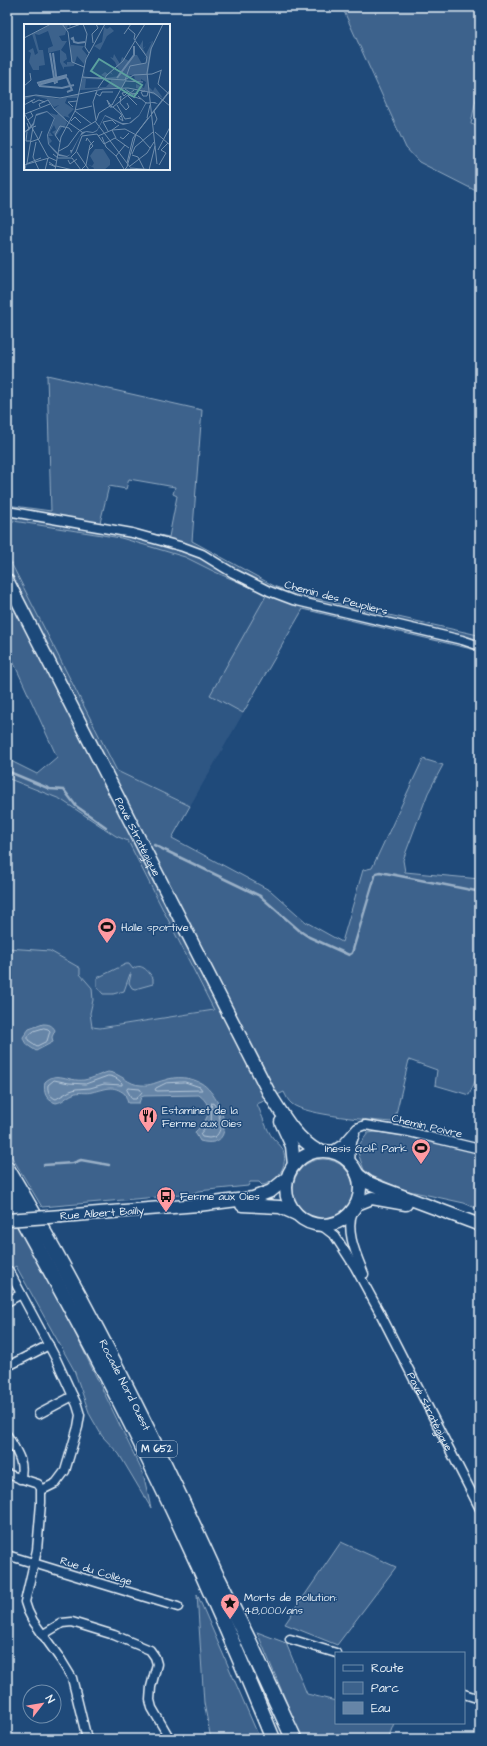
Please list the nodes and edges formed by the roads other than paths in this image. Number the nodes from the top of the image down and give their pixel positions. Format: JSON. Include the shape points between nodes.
{"nodes":[{"id":1,"x":7,"y":511,"type":"edge"},
{"id":2,"x":7,"y":580,"type":"edge"},
{"id":3,"x":480,"y":646,"type":"edge"},
{"id":4,"x":269,"y":1093,"type":"junction"},
{"id":5,"x":369,"y":1125,"type":"junction"},
{"id":6,"x":480,"y":1149,"type":"edge"},
{"id":7,"x":324,"y":1152,"type":"junction"},
{"id":8,"x":350,"y":1163,"type":"junction"},
{"id":9,"x":294,"y":1165,"type":"junction"},
{"id":10,"x":7,"y":1168,"type":"edge"},
{"id":11,"x":357,"y":1174,"type":"junction"},
{"id":12,"x":287,"y":1178,"type":"junction"},
{"id":13,"x":7,"y":1192,"type":"edge"},
{"id":14,"x":198,"y":1205,"type":"junction"},
{"id":15,"x":355,"y":1207,"type":"junction"},
{"id":16,"x":297,"y":1215,"type":"junction"},
{"id":17,"x":460,"y":1218,"type":"junction"},
{"id":18,"x":7,"y":1220,"type":"edge"},
{"id":19,"x":480,"y":1225,"type":"edge"},
{"id":20,"x":322,"y":1226,"type":"junction"},
{"id":21,"x":9,"y":1271,"type":"dead end"},
{"id":22,"x":21,"y":1294,"type":"junction"},
{"id":23,"x":7,"y":1302,"type":"edge"},
{"id":24,"x":380,"y":1313,"type":"junction"},
{"id":25,"x":49,"y":1345,"type":"junction"},
{"id":26,"x":12,"y":1364,"type":"dead end"},
{"id":27,"x":74,"y":1396,"type":"junction"},
{"id":28,"x":39,"y":1414,"type":"dead end"},
{"id":29,"x":7,"y":1435,"type":"edge"},
{"id":30,"x":7,"y":1474,"type":"edge"},
{"id":31,"x":20,"y":1479,"type":"junction"},
{"id":32,"x":42,"y":1490,"type":"junction"},
{"id":33,"x":480,"y":1509,"type":"edge"},
{"id":34,"x":7,"y":1555,"type":"edge"},
{"id":35,"x":35,"y":1564,"type":"junction"},
{"id":36,"x":218,"y":1579,"type":"junction"},
{"id":37,"x":178,"y":1607,"type":"dead end"},
{"id":38,"x":42,"y":1635,"type":"junction"},
{"id":39,"x":290,"y":1639,"type":"dead end"},
{"id":40,"x":335,"y":1653,"type":"edge"},
{"id":41,"x":465,"y":1694,"type":"edge"},
{"id":42,"x":480,"y":1699,"type":"edge"},
{"id":43,"x":87,"y":1739,"type":"edge"},
{"id":44,"x":170,"y":1739,"type":"edge"},
{"id":45,"x":273,"y":1739,"type":"edge"},
{"id":46,"x":287,"y":1739,"type":"edge"},
{"id":47,"x":294,"y":1739,"type":"edge"}],
"edges":[{"from":1,"to":3,"type":"street","name":"Chemin des Peupliers","via":[[132,533],[183,547],[202,554],[269,591],[293,600]]},
{"from":2,"to":4,"type":"main road","name":"Pavé Stratégique"},
{"from":4,"to":7,"type":"main road","name":"Pavé Stratégique","via":[[299,1137],[308,1145]]},
{"from":4,"to":9,"type":"main road","name":"Pavé Stratégique","via":[[292,1146]]},
{"from":5,"to":6,"type":"street","name":"Chemin Poivre"},
{"from":5,"to":7,"type":"street","via":[[357,1128],[343,1144]]},
{"from":5,"to":8,"type":"street","via":[[361,1128],[353,1139]]},
{"from":7,"to":8,"type":"main road","via":[[341,1156]]},
{"from":7,"to":9,"type":"main road","via":[[305,1156]]},
{"from":8,"to":11,"type":"main road"},
{"from":9,"to":12,"type":"main road"},
{"from":10,"to":36,"type":"highway","name":"Rocade Nord Ouest","number":"M 652","via":[[108,1350]]},
{"from":11,"to":15,"type":"main road","via":[[360,1187]]},
{"from":11,"to":17,"type":"main road","via":[[369,1183]]},
{"from":12,"to":14,"type":"main road","name":"Rue Albert Bailly","via":[[271,1192],[260,1196]]},
{"from":12,"to":16,"type":"main road","via":[[287,1198]]},
{"from":13,"to":45,"type":"highway","name":"Rocade Nord Ouest","number":"M 652","via":[[86,1336],[146,1455],[206,1583]]},
{"from":14,"to":16,"type":"main road","name":"Rue Albert Bailly","via":[[275,1206],[286,1208]]},
{"from":14,"to":18,"type":"main road","name":"Rue Albert Bailly","bridge":true},
{"from":15,"to":17,"type":"main road","via":[[369,1199],[387,1200]]},
{"from":15,"to":20,"type":"main road","via":[[346,1218]]},
{"from":15,"to":24,"type":"street","name":"Pavé Stratégique","via":[[349,1223],[353,1243]]},
{"from":16,"to":20,"type":"main road","via":[[308,1223]]},
{"from":17,"to":19,"type":"main road"},
{"from":20,"to":24,"type":"street","name":"Pavé Stratégique","via":[[340,1242]]},
{"from":21,"to":22,"type":"street"},
{"from":22,"to":23,"type":"street"},
{"from":22,"to":25,"type":"street"},
{"from":24,"to":33,"type":"street","name":"Pavé Stratégique"},
{"from":25,"to":26,"type":"street"},
{"from":25,"to":27,"type":"street"},
{"from":27,"to":28,"type":"street"},
{"from":27,"to":32,"type":"street","via":[[79,1409],[79,1423],[65,1471],[56,1483]]},
{"from":29,"to":31,"type":"street","via":[[22,1463],[23,1472]]},
{"from":30,"to":31,"type":"street"},
{"from":31,"to":32,"type":"street","via":[[38,1484]]},
{"from":32,"to":35,"type":"street"},
{"from":34,"to":35,"type":"street","name":"Rue du Collège"},
{"from":35,"to":37,"type":"street","name":"Rue du Collège"},
{"from":35,"to":38,"type":"street","via":[[25,1602]]},
{"from":36,"to":46,"type":"highway","name":"Rocade Nord Ouest","number":"M 652"},
{"from":36,"to":47,"type":"highway"},
{"from":38,"to":43,"type":"street","via":[[72,1678]]},
{"from":38,"to":44,"type":"street","via":[[58,1625],[72,1622],[150,1650],[157,1664],[150,1700]]},
{"from":39,"to":40,"type":"street"},
{"from":41,"to":42,"type":"street"}]}
